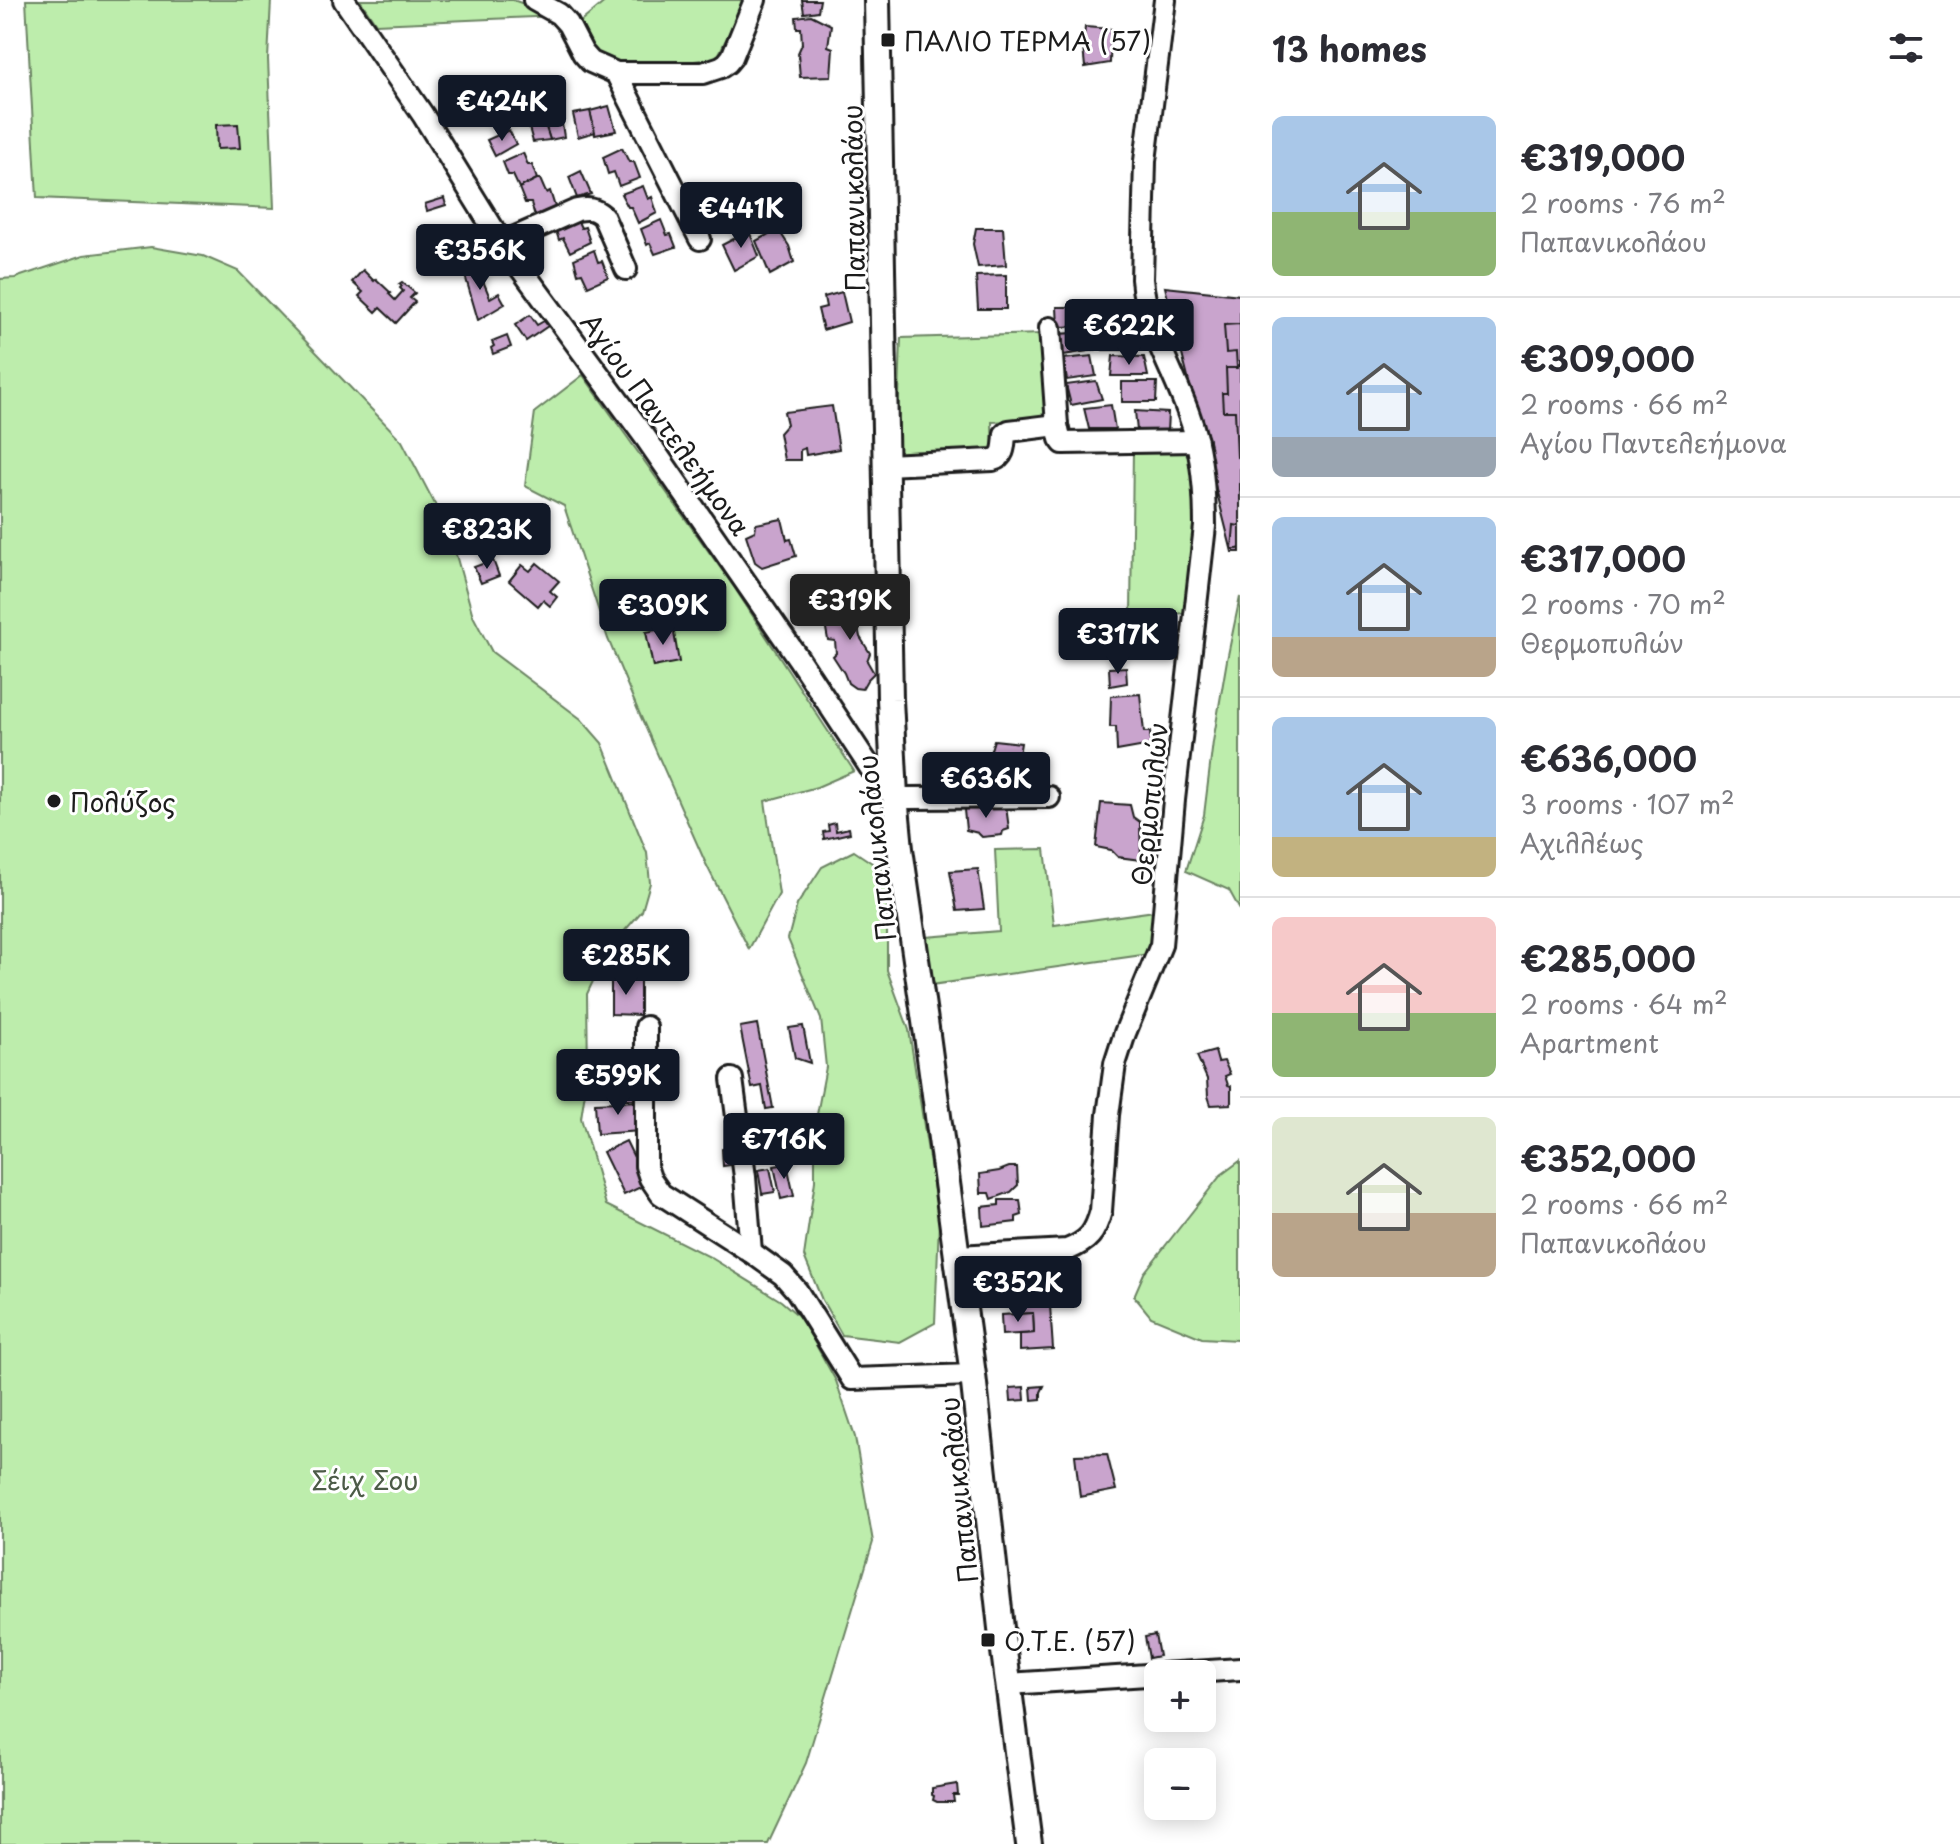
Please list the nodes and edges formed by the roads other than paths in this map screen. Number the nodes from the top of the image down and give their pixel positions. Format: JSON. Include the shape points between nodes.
{"nodes":[{"id":1,"x":344,"y":0,"type":"edge"},
{"id":2,"x":534,"y":0,"type":"edge"},
{"id":3,"x":755,"y":0,"type":"edge"},
{"id":4,"x":877,"y":0,"type":"edge"},
{"id":5,"x":1165,"y":0,"type":"edge"},
{"id":6,"x":616,"y":73,"type":"junction"},
{"id":7,"x":700,"y":239,"type":"dead end"},
{"id":8,"x":502,"y":243,"type":"junction"},
{"id":9,"x":626,"y":269,"type":"dead end"},
{"id":10,"x":1050,"y":328,"type":"dead end"},
{"id":11,"x":1060,"y":434,"type":"junction"},
{"id":12,"x":1197,"y":441,"type":"junction"},
{"id":13,"x":885,"y":465,"type":"junction"},
{"id":14,"x":895,"y":796,"type":"junction"},
{"id":15,"x":1049,"y":797,"type":"dead end"},
{"id":16,"x":646,"y":1027,"type":"dead end"},
{"id":17,"x":732,"y":1079,"type":"dead end"},
{"id":18,"x":751,"y":1252,"type":"junction"},
{"id":19,"x":957,"y":1256,"type":"junction"},
{"id":20,"x":973,"y":1375,"type":"junction"},
{"id":21,"x":1240,"y":1669,"type":"edge"},
{"id":22,"x":1008,"y":1684,"type":"junction"},
{"id":23,"x":1029,"y":1844,"type":"edge"}],
"edges":[{"from":1,"to":8,"type":"street","name":"Αγίου Παντελεήμονα"},
{"from":2,"to":6,"type":"street","via":[[559,14],[591,62]]},
{"from":3,"to":6,"type":"street","via":[[732,57],[721,67],[703,73]]},
{"from":4,"to":13,"type":"main road","name":"Παπανικολάου"},
{"from":5,"to":12,"type":"street","name":"Θερμοπυλών","via":[[1145,161],[1143,288],[1150,324]]},
{"from":6,"to":7,"type":"street"},
{"from":8,"to":9,"type":"street","via":[[587,208],[603,216]]},
{"from":8,"to":14,"type":"street","name":"Αγίου Παντελεήμονα","via":[[645,437],[883,787]]},
{"from":10,"to":11,"type":"street"},
{"from":11,"to":12,"type":"street"},
{"from":11,"to":13,"type":"street","via":[[1009,431],[997,459]]},
{"from":12,"to":19,"type":"street","name":"Θερμοπυλών","via":[[1205,526],[1161,945],[1115,1064],[1097,1225],[1080,1245],[1067,1250]]},
{"from":13,"to":14,"type":"main road","name":"Παπανικολάου"},
{"from":14,"to":15,"type":"street"},
{"from":14,"to":19,"type":"main road","name":"Παπανικολάου"},
{"from":16,"to":18,"type":"street","via":[[650,1178],[661,1194]]},
{"from":17,"to":18,"type":"street"},
{"from":18,"to":20,"type":"street","via":[[797,1291],[852,1379]]},
{"from":19,"to":20,"type":"main road","name":"Παπανικολάου"},
{"from":20,"to":22,"type":"main road","name":"Παπανικολάου"},
{"from":21,"to":22,"type":"street"},
{"from":22,"to":23,"type":"main road","name":"Παπανικολάου"}]}
